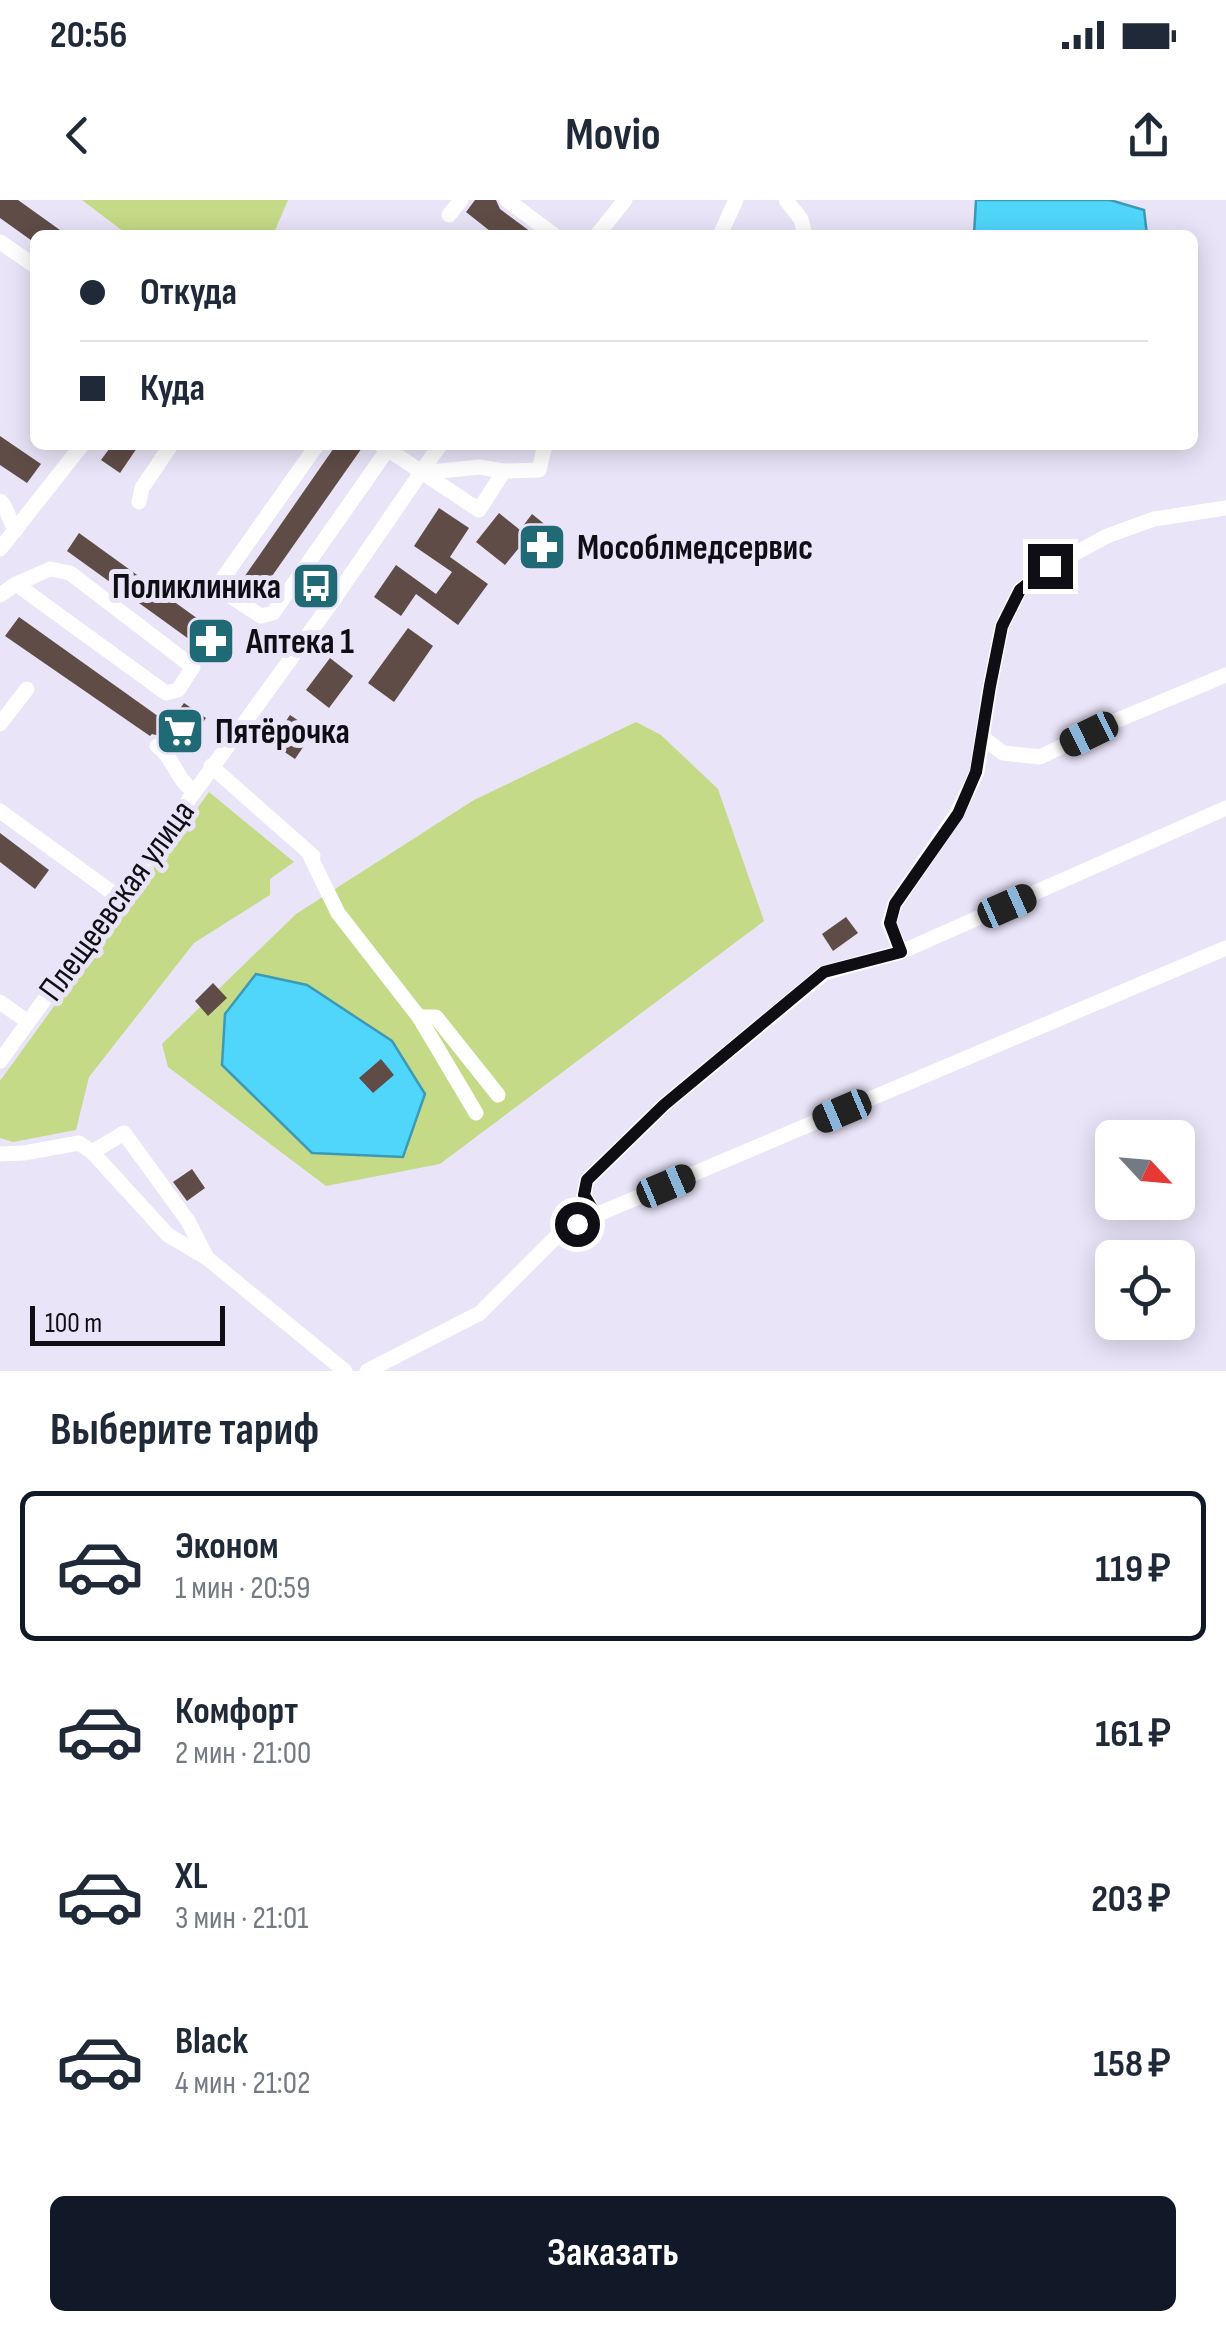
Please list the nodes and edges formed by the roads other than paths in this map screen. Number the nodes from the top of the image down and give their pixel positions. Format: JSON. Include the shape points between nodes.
{"nodes":[{"id":1,"x":462,"y":200,"type":"edge"},
{"id":2,"x":508,"y":200,"type":"edge"},
{"id":3,"x":625,"y":200,"type":"edge"},
{"id":4,"x":736,"y":200,"type":"edge"},
{"id":5,"x":786,"y":200,"type":"edge"},
{"id":6,"x":449,"y":216,"type":"dead end"},
{"id":7,"x":547,"y":230,"type":"edge"},
{"id":8,"x":601,"y":230,"type":"edge"},
{"id":9,"x":722,"y":230,"type":"edge"},
{"id":10,"x":804,"y":230,"type":"edge"},
{"id":11,"x":0,"y":242,"type":"edge"},
{"id":12,"x":30,"y":263,"type":"edge"},
{"id":13,"x":78,"y":450,"type":"edge"},
{"id":14,"x":168,"y":450,"type":"edge"},
{"id":15,"x":313,"y":450,"type":"edge"},
{"id":16,"x":382,"y":450,"type":"edge"},
{"id":17,"x":388,"y":450,"type":"edge"},
{"id":18,"x":437,"y":450,"type":"edge"},
{"id":19,"x":544,"y":450,"type":"edge"},
{"id":20,"x":504,"y":472,"type":"junction"},
{"id":21,"x":421,"y":473,"type":"junction"},
{"id":22,"x":0,"y":501,"type":"edge"},
{"id":23,"x":139,"y":502,"type":"dead end"},
{"id":24,"x":1226,"y":508,"type":"edge"},
{"id":25,"x":16,"y":530,"type":"junction"},
{"id":26,"x":0,"y":549,"type":"edge"},
{"id":27,"x":16,"y":584,"type":"junction"},
{"id":28,"x":0,"y":595,"type":"edge"},
{"id":29,"x":1226,"y":675,"type":"edge"},
{"id":30,"x":27,"y":689,"type":"dead end"},
{"id":31,"x":0,"y":724,"type":"edge"},
{"id":32,"x":982,"y":737,"type":"junction"},
{"id":33,"x":157,"y":746,"type":"dead end"},
{"id":34,"x":212,"y":766,"type":"junction"},
{"id":35,"x":194,"y":790,"type":"junction"},
{"id":36,"x":1226,"y":808,"type":"edge"},
{"id":37,"x":0,"y":811,"type":"edge"},
{"id":38,"x":117,"y":896,"type":"junction"},
{"id":39,"x":1226,"y":948,"type":"edge"},
{"id":40,"x":901,"y":952,"type":"junction"},
{"id":41,"x":0,"y":1002,"type":"edge"},
{"id":42,"x":418,"y":1018,"type":"junction"},
{"id":43,"x":28,"y":1022,"type":"junction"},
{"id":44,"x":0,"y":1061,"type":"edge"},
{"id":45,"x":498,"y":1095,"type":"dead end"},
{"id":46,"x":476,"y":1113,"type":"dead end"},
{"id":47,"x":92,"y":1152,"type":"junction"},
{"id":48,"x":0,"y":1154,"type":"edge"},
{"id":49,"x":596,"y":1215,"type":"junction"},
{"id":50,"x":206,"y":1258,"type":"junction"},
{"id":51,"x":345,"y":1371,"type":"edge"},
{"id":52,"x":368,"y":1371,"type":"edge"}],
"edges":[{"from":1,"to":6,"type":"street"},
{"from":2,"to":7,"type":"street"},
{"from":3,"to":8,"type":"street"},
{"from":4,"to":9,"type":"street"},
{"from":5,"to":10,"type":"street"},
{"from":11,"to":12,"type":"street"},
{"from":13,"to":25,"type":"street"},
{"from":14,"to":23,"type":"street"},
{"from":15,"to":16,"type":"street","via":[[221,581],[224,592],[261,616],[272,613]]},
{"from":17,"to":21,"type":"street"},
{"from":18,"to":21,"type":"street","name":"Плещеевская улица"},
{"from":19,"to":20,"type":"street","via":[[539,470]]},
{"from":20,"to":21,"type":"street","via":[[479,467]]},
{"from":20,"to":21,"type":"street","via":[[478,510]]},
{"from":21,"to":34,"type":"street","name":"Плещеевская улица"},
{"from":22,"to":25,"type":"street"},
{"from":24,"to":32,"type":"street","via":[[1154,519],[1106,536],[1020,590],[1002,626]]},
{"from":25,"to":26,"type":"street"},
{"from":27,"to":27,"type":"street","via":[[50,569],[70,573],[193,667],[178,690],[166,693]]},
{"from":27,"to":28,"type":"street"},
{"from":29,"to":32,"type":"street","via":[[1040,757],[1004,753]]},
{"from":30,"to":31,"type":"street"},
{"from":32,"to":40,"type":"street","via":[[958,814],[895,904],[890,923]]},
{"from":33,"to":35,"type":"street"},
{"from":34,"to":35,"type":"street","name":"Плещеевская улица"},
{"from":34,"to":42,"type":"street","via":[[312,857],[338,912]]},
{"from":35,"to":38,"type":"street","name":"Плещеевская улица"},
{"from":36,"to":40,"type":"street"},
{"from":37,"to":38,"type":"street"},
{"from":38,"to":43,"type":"street","name":"Плещеевская улица"},
{"from":39,"to":49,"type":"street"},
{"from":40,"to":49,"type":"street","via":[[824,972],[664,1105],[587,1180],[584,1195]]},
{"from":41,"to":43,"type":"street"},
{"from":42,"to":45,"type":"street","via":[[436,1017]]},
{"from":42,"to":46,"type":"street"},
{"from":43,"to":44,"type":"street","name":"Плещеевская улица"},
{"from":47,"to":48,"type":"street","via":[[79,1143]]},
{"from":47,"to":50,"type":"street","via":[[168,1235]]},
{"from":47,"to":50,"type":"street","via":[[124,1132]]},
{"from":49,"to":52,"type":"street","via":[[558,1234],[480,1313]]},
{"from":50,"to":51,"type":"street"}]}
